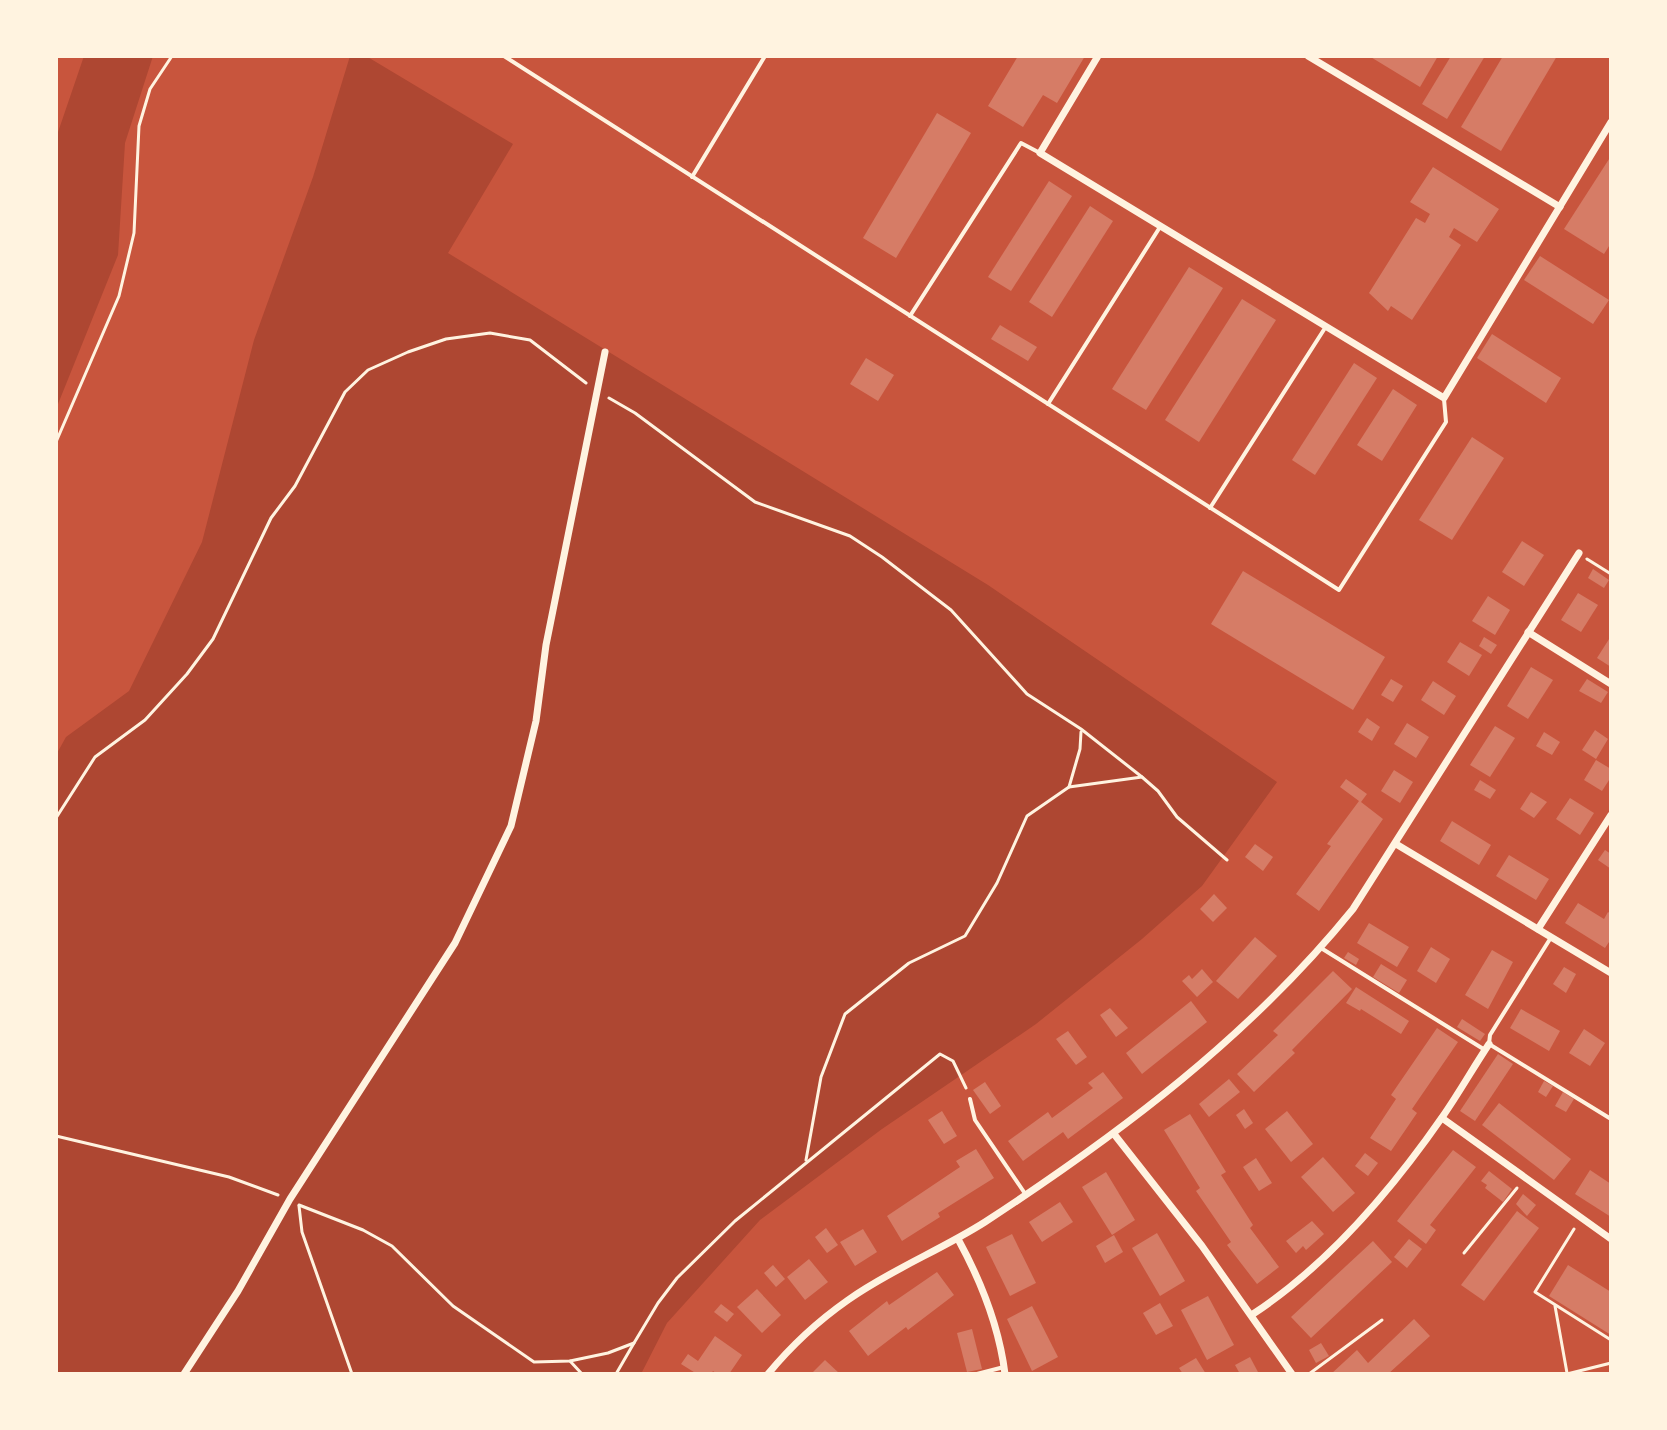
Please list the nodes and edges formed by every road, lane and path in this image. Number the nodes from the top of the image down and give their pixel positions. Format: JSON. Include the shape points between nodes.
{"nodes":[{"id":1,"x":172,"y":56,"type":"edge"},
{"id":2,"x":505,"y":56,"type":"edge"},
{"id":3,"x":765,"y":56,"type":"edge"},
{"id":4,"x":1098,"y":56,"type":"edge"},
{"id":5,"x":1308,"y":56,"type":"edge"},
{"id":6,"x":1611,"y":122,"type":"edge"},
{"id":7,"x":1040,"y":153,"type":"junction"},
{"id":8,"x":692,"y":177,"type":"junction"},
{"id":9,"x":1560,"y":207,"type":"junction"},
{"id":10,"x":1161,"y":226,"type":"junction"},
{"id":11,"x":910,"y":316,"type":"junction"},
{"id":12,"x":1326,"y":326,"type":"junction"},
{"id":13,"x":605,"y":352,"type":"dead end"},
{"id":14,"x":596,"y":391,"type":"junction"},
{"id":15,"x":1444,"y":398,"type":"junction"},
{"id":16,"x":1048,"y":404,"type":"junction"},
{"id":17,"x":56,"y":442,"type":"edge"},
{"id":18,"x":1210,"y":508,"type":"junction"},
{"id":19,"x":1579,"y":553,"type":"joint"},
{"id":20,"x":1611,"y":574,"type":"edge"},
{"id":21,"x":1528,"y":632,"type":"junction"},
{"id":22,"x":1611,"y":684,"type":"edge"},
{"id":23,"x":1081,"y":729,"type":"junction"},
{"id":24,"x":1142,"y":777,"type":"junction"},
{"id":25,"x":1069,"y":787,"type":"junction"},
{"id":26,"x":1611,"y":815,"type":"edge"},
{"id":27,"x":56,"y":818,"type":"edge"},
{"id":28,"x":1396,"y":844,"type":"junction"},
{"id":29,"x":1227,"y":860,"type":"dead end"},
{"id":30,"x":1538,"y":929,"type":"junction"},
{"id":31,"x":1551,"y":937,"type":"junction"},
{"id":32,"x":1321,"y":948,"type":"junction"},
{"id":33,"x":1611,"y":973,"type":"edge"},
{"id":34,"x":1487,"y":1047,"type":"junction"},
{"id":35,"x":970,"y":1099,"type":"joint"},
{"id":36,"x":1442,"y":1118,"type":"junction"},
{"id":37,"x":1611,"y":1119,"type":"edge"},
{"id":38,"x":1114,"y":1134,"type":"junction"},
{"id":39,"x":56,"y":1136,"type":"edge"},
{"id":40,"x":805,"y":1163,"type":"junction"},
{"id":41,"x":1525,"y":1179,"type":"junction"},
{"id":42,"x":1026,"y":1195,"type":"junction"},
{"id":43,"x":290,"y":1199,"type":"junction"},
{"id":44,"x":299,"y":1205,"type":"junction"},
{"id":45,"x":1581,"y":1219,"type":"junction"},
{"id":46,"x":958,"y":1239,"type":"junction"},
{"id":47,"x":1611,"y":1239,"type":"edge"},
{"id":48,"x":1464,"y":1253,"type":"dead end"},
{"id":49,"x":1555,"y":1305,"type":"junction"},
{"id":50,"x":1253,"y":1314,"type":"junction"},
{"id":51,"x":1382,"y":1320,"type":"dead end"},
{"id":52,"x":1611,"y":1340,"type":"edge"},
{"id":53,"x":634,"y":1343,"type":"junction"},
{"id":54,"x":570,"y":1361,"type":"junction"},
{"id":55,"x":1611,"y":1363,"type":"edge"},
{"id":56,"x":1004,"y":1370,"type":"edge"},
{"id":57,"x":184,"y":1374,"type":"edge"},
{"id":58,"x":352,"y":1374,"type":"edge"},
{"id":59,"x":582,"y":1374,"type":"edge"},
{"id":60,"x":616,"y":1374,"type":"edge"},
{"id":61,"x":768,"y":1374,"type":"edge"},
{"id":62,"x":977,"y":1374,"type":"edge"},
{"id":63,"x":1292,"y":1374,"type":"edge"},
{"id":64,"x":1309,"y":1374,"type":"edge"},
{"id":65,"x":1567,"y":1374,"type":"edge"}],
"edges":[{"from":1,"to":17,"type":"path","via":[[150,89],[139,126],[134,233],[119,296]]},
{"from":2,"to":8,"type":"lane"},
{"from":3,"to":8,"type":"lane"},
{"from":4,"to":7,"type":"street"},
{"from":5,"to":9,"type":"street"},
{"from":6,"to":9,"type":"street"},
{"from":7,"to":10,"type":"street"},
{"from":7,"to":11,"type":"lane","via":[[1021,143]]},
{"from":8,"to":11,"type":"lane"},
{"from":9,"to":15,"type":"street"},
{"from":10,"to":12,"type":"street"},
{"from":10,"to":16,"type":"lane"},
{"from":11,"to":16,"type":"lane"},
{"from":12,"to":15,"type":"street"},
{"from":12,"to":18,"type":"lane"},
{"from":13,"to":14,"type":"street"},
{"from":14,"to":23,"type":"path","via":[[635,413],[755,502],[850,536],[882,557],[951,610],[1027,694]]},
{"from":14,"to":27,"type":"path","via":[[530,340],[490,333],[446,339],[368,370],[345,392],[295,486],[271,518],[213,639],[145,720],[95,757]]},
{"from":14,"to":43,"type":"street","via":[[536,721],[511,826],[455,943]]},
{"from":15,"to":18,"type":"lane","via":[[1446,422],[1339,590]]},
{"from":16,"to":18,"type":"lane"},
{"from":19,"to":20,"type":"path"},
{"from":19,"to":21,"type":"street"},
{"from":21,"to":22,"type":"street"},
{"from":21,"to":28,"type":"street"},
{"from":23,"to":24,"type":"path"},
{"from":23,"to":25,"type":"path"},
{"from":24,"to":25,"type":"path"},
{"from":24,"to":29,"type":"path","via":[[1177,817]]},
{"from":25,"to":40,"type":"path","via":[[1027,816],[997,883],[965,936],[909,963],[845,1014],[821,1077]]},
{"from":26,"to":30,"type":"street"},
{"from":28,"to":30,"type":"street"},
{"from":28,"to":32,"type":"street"},
{"from":30,"to":31,"type":"street"},
{"from":31,"to":33,"type":"street"},
{"from":31,"to":34,"type":"lane"},
{"from":32,"to":34,"type":"lane"},
{"from":32,"to":38,"type":"street","via":[[1238,1031]]},
{"from":34,"to":36,"type":"street"},
{"from":34,"to":37,"type":"lane"},
{"from":35,"to":40,"type":"path","via":[[953,1061],[940,1054]]},
{"from":35,"to":42,"type":"lane","via":[[975,1120]]},
{"from":36,"to":41,"type":"street"},
{"from":36,"to":50,"type":"street","via":[[1338,1243]]},
{"from":38,"to":42,"type":"street"},
{"from":38,"to":50,"type":"street"},
{"from":39,"to":43,"type":"path","via":[[229,1177]]},
{"from":40,"to":53,"type":"path","via":[[677,1278]]},
{"from":41,"to":45,"type":"street"},
{"from":41,"to":48,"type":"path"},
{"from":42,"to":46,"type":"street"},
{"from":43,"to":44,"type":"path"},
{"from":43,"to":57,"type":"street"},
{"from":44,"to":54,"type":"path","via":[[392,1246],[453,1306],[534,1362]]},
{"from":44,"to":58,"type":"path","via":[[302,1232]]},
{"from":45,"to":47,"type":"street"},
{"from":45,"to":49,"type":"path","via":[[1535,1292]]},
{"from":46,"to":56,"type":"street","via":[[983,1289]]},
{"from":46,"to":61,"type":"street","via":[[850,1298]]},
{"from":49,"to":52,"type":"path"},
{"from":49,"to":65,"type":"path"},
{"from":50,"to":63,"type":"street"},
{"from":51,"to":64,"type":"path"},
{"from":53,"to":54,"type":"path"},
{"from":53,"to":60,"type":"path"},
{"from":54,"to":59,"type":"path"},
{"from":55,"to":65,"type":"path"},
{"from":56,"to":62,"type":"lane"}]}
